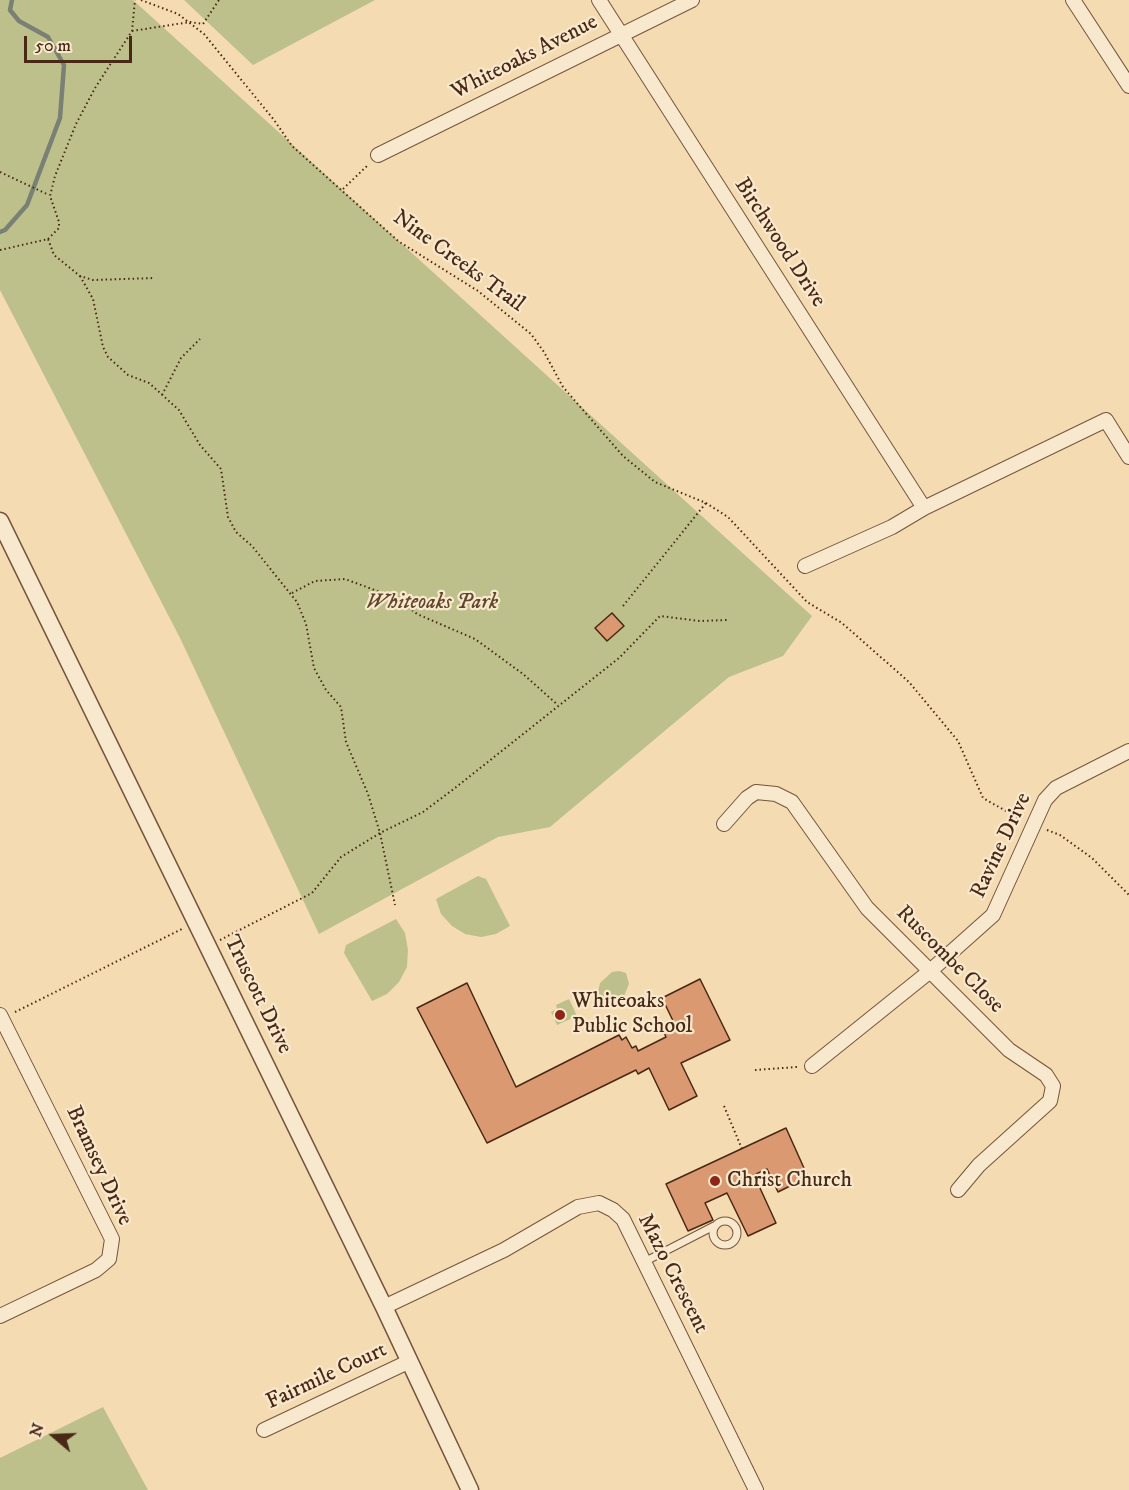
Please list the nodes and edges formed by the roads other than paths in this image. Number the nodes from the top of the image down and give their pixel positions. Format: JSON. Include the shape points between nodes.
{"nodes":[{"id":1,"x":599,"y":0,"type":"edge"},
{"id":2,"x":692,"y":0,"type":"edge"},
{"id":3,"x":1073,"y":0,"type":"edge"},
{"id":4,"x":621,"y":34,"type":"junction"},
{"id":5,"x":1129,"y":86,"type":"edge"},
{"id":6,"x":378,"y":155,"type":"road end"},
{"id":7,"x":1129,"y":457,"type":"edge"},
{"id":8,"x":924,"y":508,"type":"junction"},
{"id":9,"x":0,"y":520,"type":"edge"},
{"id":10,"x":805,"y":566,"type":"dead end"},
{"id":11,"x":1129,"y":751,"type":"edge"},
{"id":12,"x":724,"y":824,"type":"dead end"},
{"id":13,"x":929,"y":972,"type":"junction"},
{"id":14,"x":1,"y":1017,"type":"edge"},
{"id":15,"x":812,"y":1066,"type":"road end"},
{"id":16,"x":958,"y":1190,"type":"dead end"},
{"id":17,"x":714,"y":1226,"type":"dead end"},
{"id":18,"x":644,"y":1262,"type":"junction"},
{"id":19,"x":384,"y":1306,"type":"junction"},
{"id":20,"x":0,"y":1316,"type":"edge"},
{"id":21,"x":408,"y":1362,"type":"junction"},
{"id":22,"x":264,"y":1430,"type":"dead end"},
{"id":23,"x":470,"y":1490,"type":"edge"},
{"id":24,"x":756,"y":1490,"type":"edge"}],
"edges":[{"from":1,"to":4,"type":"street","name":"Birchwood Drive"},
{"from":2,"to":4,"type":"street","name":"Whiteoaks Avenue"},
{"from":3,"to":5,"type":"street"},
{"from":4,"to":6,"type":"street","name":"Whiteoaks Avenue"},
{"from":4,"to":8,"type":"street","name":"Birchwood Drive"},
{"from":7,"to":8,"type":"street","via":[[1106,420]]},
{"from":8,"to":10,"type":"street","via":[[892,527]]},
{"from":9,"to":19,"type":"street","name":"Truscott Drive"},
{"from":11,"to":13,"type":"street","name":"Ravine Drive","via":[[1056,788],[1045,800],[993,915]]},
{"from":12,"to":13,"type":"street","name":"Ruscombe Close","via":[[756,792],[776,794],[792,802],[867,908]]},
{"from":13,"to":15,"type":"street","name":"Ravine Drive"},
{"from":13,"to":16,"type":"street","name":"Ruscombe Close","via":[[1009,1050],[1046,1075],[1053,1086],[1050,1101]]},
{"from":14,"to":20,"type":"street","name":"Bramsey Drive","via":[[112,1239],[109,1259],[96,1270]]},
{"from":17,"to":18,"type":"lane"},
{"from":18,"to":19,"type":"street","name":"Mazo Crescent","via":[[623,1219],[599,1203],[578,1208],[504,1250]]},
{"from":18,"to":24,"type":"street","name":"Mazo Crescent"},
{"from":19,"to":21,"type":"street","name":"Truscott Drive"},
{"from":21,"to":22,"type":"street","name":"Fairmile Court"},
{"from":21,"to":23,"type":"street","name":"Truscott Drive"}]}
